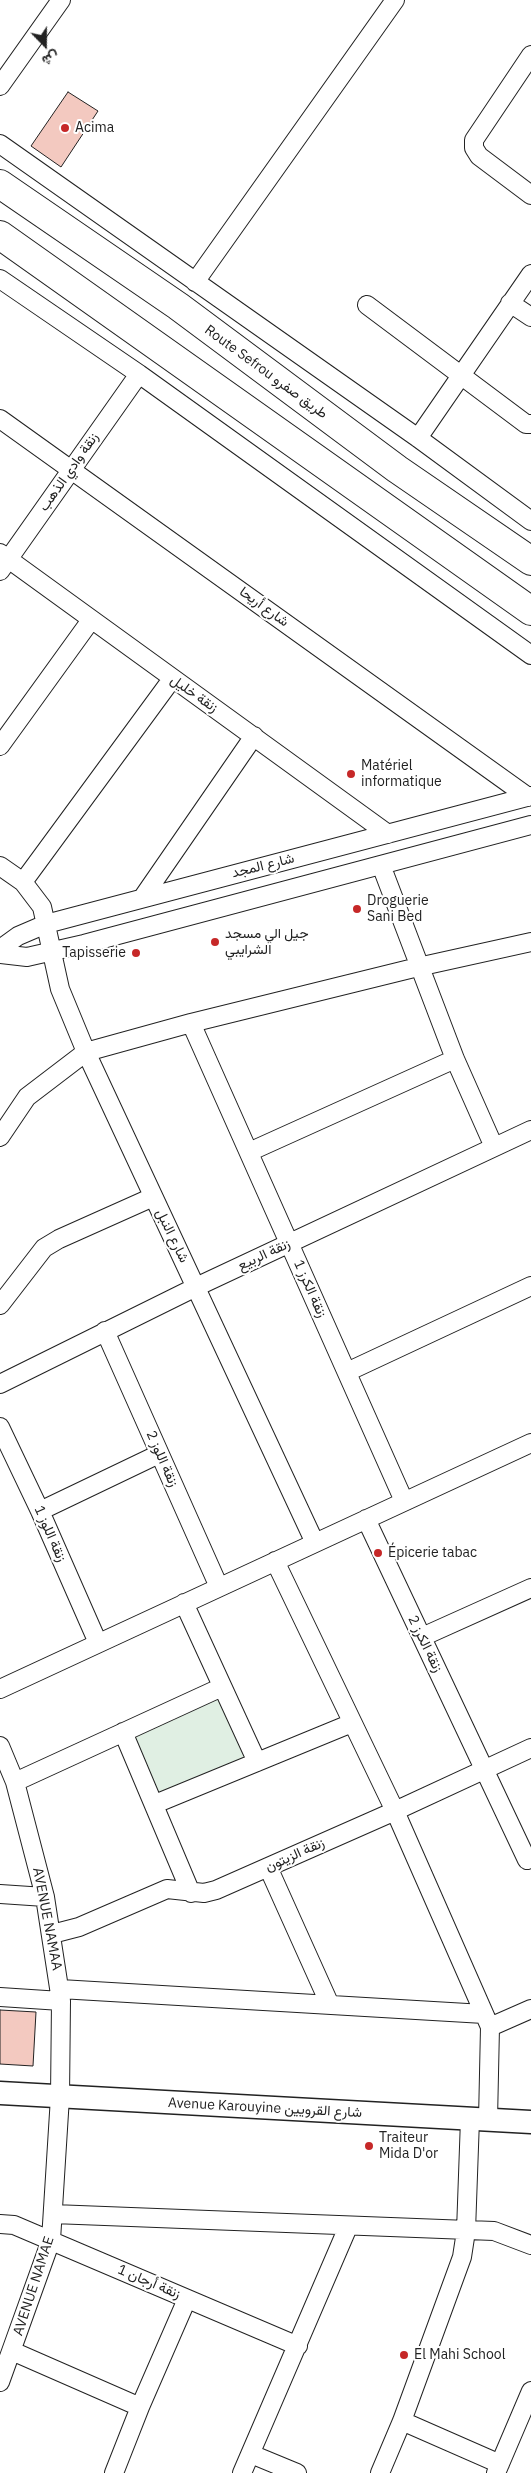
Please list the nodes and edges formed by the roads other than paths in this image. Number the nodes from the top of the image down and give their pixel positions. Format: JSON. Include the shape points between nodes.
{"nodes":[{"id":1,"x":61,"y":0,"type":"edge"},
{"id":2,"x":395,"y":0,"type":"edge"},
{"id":3,"x":531,"y":55,"type":"edge"},
{"id":4,"x":0,"y":86,"type":"edge"},
{"id":5,"x":0,"y":144,"type":"edge"},
{"id":6,"x":0,"y":184,"type":"edge"},
{"id":7,"x":531,"y":195,"type":"edge"},
{"id":8,"x":0,"y":235,"type":"edge"},
{"id":9,"x":531,"y":274,"type":"edge"},
{"id":10,"x":0,"y":279,"type":"edge"},
{"id":11,"x":195,"y":282,"type":"junction"},
{"id":12,"x":510,"y":303,"type":"junction"},
{"id":13,"x":367,"y":305,"type":"dead end"},
{"id":14,"x":531,"y":317,"type":"edge"},
{"id":15,"x":139,"y":374,"type":"junction"},
{"id":16,"x":460,"y":376,"type":"junction"},
{"id":17,"x":0,"y":419,"type":"edge"},
{"id":18,"x":531,"y":424,"type":"edge"},
{"id":19,"x":418,"y":438,"type":"junction"},
{"id":20,"x":71,"y":469,"type":"junction"},
{"id":21,"x":531,"y":521,"type":"edge"},
{"id":22,"x":3,"y":561,"type":"edge"},
{"id":23,"x":531,"y":561,"type":"edge"},
{"id":24,"x":531,"y":612,"type":"edge"},
{"id":25,"x":91,"y":620,"type":"junction"},
{"id":26,"x":531,"y":655,"type":"edge"},
{"id":27,"x":172,"y":679,"type":"junction"},
{"id":28,"x":254,"y":736,"type":"junction"},
{"id":29,"x":0,"y":746,"type":"edge"},
{"id":30,"x":530,"y":796,"type":"edge"},
{"id":31,"x":531,"y":824,"type":"edge"},
{"id":32,"x":388,"y":834,"type":"junction"},
{"id":33,"x":381,"y":865,"type":"junction"},
{"id":34,"x":0,"y":866,"type":"edge"},
{"id":35,"x":23,"y":882,"type":"junction"},
{"id":36,"x":143,"y":897,"type":"junction"},
{"id":37,"x":46,"y":924,"type":"junction"},
{"id":38,"x":531,"y":942,"type":"edge"},
{"id":39,"x":0,"y":949,"type":"edge"},
{"id":40,"x":52,"y":952,"type":"junction"},
{"id":41,"x":0,"y":954,"type":"edge"},
{"id":42,"x":418,"y":967,"type":"junction"},
{"id":43,"x":190,"y":1023,"type":"junction"},
{"id":44,"x":86,"y":1052,"type":"junction"},
{"id":45,"x":455,"y":1059,"type":"junction"},
{"id":46,"x":531,"y":1130,"type":"edge"},
{"id":47,"x":0,"y":1137,"type":"edge"},
{"id":48,"x":494,"y":1147,"type":"junction"},
{"id":49,"x":248,"y":1152,"type":"junction"},
{"id":50,"x":153,"y":1197,"type":"junction"},
{"id":51,"x":290,"y":1243,"type":"junction"},
{"id":52,"x":531,"y":1286,"type":"edge"},
{"id":53,"x":196,"y":1287,"type":"junction"},
{"id":54,"x":0,"y":1305,"type":"edge"},
{"id":55,"x":105,"y":1331,"type":"junction"},
{"id":56,"x":347,"y":1372,"type":"junction"},
{"id":57,"x":0,"y":1384,"type":"edge"},
{"id":58,"x":0,"y":1427,"type":"edge"},
{"id":59,"x":531,"y":1442,"type":"edge"},
{"id":60,"x":159,"y":1454,"type":"junction"},
{"id":61,"x":404,"y":1501,"type":"junction"},
{"id":62,"x":40,"y":1511,"type":"junction"},
{"id":63,"x":366,"y":1519,"type":"junction"},
{"id":64,"x":315,"y":1542,"type":"junction"},
{"id":65,"x":275,"y":1561,"type":"junction"},
{"id":66,"x":219,"y":1587,"type":"junction"},
{"id":67,"x":531,"y":1588,"type":"edge"},
{"id":68,"x":184,"y":1603,"type":"junction"},
{"id":69,"x":422,"y":1637,"type":"junction"},
{"id":70,"x":98,"y":1643,"type":"junction"},
{"id":71,"x":222,"y":1687,"type":"junction"},
{"id":72,"x":0,"y":1689,"type":"edge"},
{"id":73,"x":352,"y":1723,"type":"junction"},
{"id":74,"x":124,"y":1732,"type":"junction"},
{"id":75,"x":0,"y":1746,"type":"edge"},
{"id":76,"x":531,"y":1748,"type":"edge"},
{"id":77,"x":257,"y":1762,"type":"junction"},
{"id":78,"x":486,"y":1769,"type":"junction"},
{"id":79,"x":15,"y":1782,"type":"junction"},
{"id":80,"x":155,"y":1804,"type":"junction"},
{"id":81,"x":395,"y":1811,"type":"junction"},
{"id":82,"x":530,"y":1863,"type":"edge"},
{"id":83,"x":268,"y":1867,"type":"junction"},
{"id":84,"x":191,"y":1893,"type":"junction"},
{"id":85,"x":0,"y":1894,"type":"edge"},
{"id":86,"x":46,"y":1897,"type":"junction"},
{"id":87,"x":52,"y":1934,"type":"junction"},
{"id":88,"x":61,"y":1995,"type":"junction"},
{"id":89,"x":0,"y":1997,"type":"edge"},
{"id":90,"x":330,"y":2005,"type":"junction"},
{"id":91,"x":531,"y":2009,"type":"edge"},
{"id":92,"x":487,"y":2020,"type":"junction"},
{"id":93,"x":0,"y":2093,"type":"edge"},
{"id":94,"x":60,"y":2097,"type":"junction"},
{"id":95,"x":479,"y":2120,"type":"junction"},
{"id":96,"x":531,"y":2122,"type":"edge"},
{"id":97,"x":54,"y":2214,"type":"junction"},
{"id":98,"x":0,"y":2224,"type":"edge"},
{"id":99,"x":348,"y":2227,"type":"junction"},
{"id":100,"x":466,"y":2231,"type":"junction"},
{"id":101,"x":51,"y":2240,"type":"junction"},
{"id":102,"x":531,"y":2245,"type":"edge"},
{"id":103,"x":187,"y":2299,"type":"junction"},
{"id":104,"x":298,"y":2346,"type":"junction"},
{"id":105,"x":12,"y":2351,"type":"junction"},
{"id":106,"x":0,"y":2382,"type":"edge"},
{"id":107,"x":531,"y":2391,"type":"edge"},
{"id":108,"x":140,"y":2407,"type":"junction"},
{"id":109,"x":402,"y":2421,"type":"junction"},
{"id":110,"x":251,"y":2454,"type":"junction"},
{"id":111,"x":498,"y":2468,"type":"edge"},
{"id":112,"x":114,"y":2473,"type":"edge"},
{"id":113,"x":242,"y":2473,"type":"edge"},
{"id":114,"x":296,"y":2473,"type":"edge"},
{"id":115,"x":380,"y":2473,"type":"edge"}],
"edges":[{"from":1,"to":4,"type":"street"},
{"from":2,"to":11,"type":"street"},
{"from":3,"to":7,"type":"street","via":[[474,140],[479,156]]},
{"from":5,"to":11,"type":"street"},
{"from":6,"to":23,"type":"main road","name":"Route Sefrou طريق صفرو","via":[[178,306],[397,469]]},
{"from":8,"to":24,"type":"main road"},
{"from":9,"to":12,"type":"street"},
{"from":10,"to":15,"type":"street"},
{"from":11,"to":19,"type":"street"},
{"from":12,"to":14,"type":"street"},
{"from":12,"to":16,"type":"street"},
{"from":13,"to":16,"type":"street"},
{"from":15,"to":20,"type":"street","name":"زنقة وادي الذهب"},
{"from":15,"to":26,"type":"street"},
{"from":16,"to":18,"type":"street","via":[[526,424]]},
{"from":16,"to":19,"type":"street"},
{"from":17,"to":20,"type":"street","name":"شارع أريحا"},
{"from":19,"to":21,"type":"street"},
{"from":20,"to":22,"type":"street","name":"زنقة وادي الذهب"},
{"from":20,"to":30,"type":"street","name":"شارع أريحا"},
{"from":22,"to":25,"type":"street","name":"زنقة خليل"},
{"from":25,"to":27,"type":"street","name":"زنقة خليل"},
{"from":25,"to":29,"type":"street"},
{"from":27,"to":28,"type":"street","name":"زنقة خليل"},
{"from":27,"to":35,"type":"street"},
{"from":28,"to":32,"type":"street","name":"زنقة خليل"},
{"from":28,"to":36,"type":"street"},
{"from":30,"to":32,"type":"street","name":"شارع المجد"},
{"from":31,"to":33,"type":"street"},
{"from":32,"to":36,"type":"street","name":"شارع المجد"},
{"from":33,"to":40,"type":"street"},
{"from":33,"to":42,"type":"street"},
{"from":34,"to":35,"type":"street","name":"شارع النبل"},
{"from":35,"to":37,"type":"street","name":"شارع النبل","via":[[42,907]]},
{"from":36,"to":37,"type":"street","name":"شارع المجد"},
{"from":37,"to":39,"type":"street","name":"شارع المجد","via":[[18,936]]},
{"from":37,"to":40,"type":"street","name":"شارع النبل"},
{"from":38,"to":42,"type":"street"},
{"from":40,"to":41,"type":"street","via":[[27,956]]},
{"from":40,"to":44,"type":"street","name":"شارع النبل","via":[[60,989]]},
{"from":42,"to":43,"type":"street"},
{"from":42,"to":45,"type":"street"},
{"from":43,"to":44,"type":"street"},
{"from":43,"to":49,"type":"street","name":"زنقة الكرز 1"},
{"from":44,"to":47,"type":"street","via":[[27,1098]]},
{"from":44,"to":50,"type":"street","name":"شارع النبل"},
{"from":45,"to":48,"type":"street"},
{"from":45,"to":49,"type":"street"},
{"from":46,"to":48,"type":"street","name":"زنقة الربيع"},
{"from":48,"to":51,"type":"street","name":"زنقة الربيع"},
{"from":49,"to":51,"type":"street","name":"زنقة الكرز 1"},
{"from":50,"to":53,"type":"street","name":"شارع النبل"},
{"from":50,"to":54,"type":"street","via":[[44,1248]]},
{"from":51,"to":53,"type":"street","name":"زنقة الربيع"},
{"from":51,"to":56,"type":"street","name":"زنقة الكرز 1"},
{"from":52,"to":56,"type":"street"},
{"from":53,"to":55,"type":"street","name":"زنقة الربيع"},
{"from":53,"to":64,"type":"street","name":"شارع النبل"},
{"from":55,"to":57,"type":"street","name":"زنقة الربيع"},
{"from":55,"to":60,"type":"street","name":"زنقة اللوز 2"},
{"from":56,"to":61,"type":"street","name":"زنقة الكرز 1"},
{"from":58,"to":62,"type":"street","name":"زنقة اللوز 1"},
{"from":59,"to":61,"type":"street"},
{"from":60,"to":62,"type":"street"},
{"from":60,"to":66,"type":"street","name":"زنقة اللوز 2"},
{"from":61,"to":63,"type":"street"},
{"from":62,"to":70,"type":"street","name":"زنقة اللوز 1"},
{"from":63,"to":64,"type":"street"},
{"from":63,"to":69,"type":"street","name":"زنقة الكرز 2"},
{"from":64,"to":65,"type":"street"},
{"from":65,"to":66,"type":"street"},
{"from":65,"to":73,"type":"street"},
{"from":66,"to":68,"type":"street"},
{"from":67,"to":69,"type":"street"},
{"from":68,"to":70,"type":"street"},
{"from":68,"to":71,"type":"street"},
{"from":69,"to":78,"type":"street","name":"زنقة الكرز 2"},
{"from":70,"to":72,"type":"street"},
{"from":71,"to":74,"type":"street"},
{"from":71,"to":77,"type":"street"},
{"from":73,"to":77,"type":"street"},
{"from":73,"to":81,"type":"street"},
{"from":74,"to":79,"type":"street"},
{"from":74,"to":80,"type":"street"},
{"from":75,"to":79,"type":"street","name":"AVENUE NAMAA"},
{"from":76,"to":78,"type":"street","name":"زنقة الزيتون"},
{"from":77,"to":80,"type":"street"},
{"from":78,"to":81,"type":"street","name":"زنقة الزيتون"},
{"from":78,"to":82,"type":"street","name":"زنقة الكرز 2"},
{"from":79,"to":86,"type":"street","name":"AVENUE NAMAA"},
{"from":80,"to":84,"type":"street"},
{"from":81,"to":83,"type":"street","name":"زنقة الزيتون"},
{"from":81,"to":92,"type":"street"},
{"from":83,"to":84,"type":"street","name":"زنقة الزيتون","via":[[216,1890]]},
{"from":83,"to":90,"type":"street"},
{"from":84,"to":87,"type":"street","name":"زنقة الزيتون","via":[[168,1889],[79,1927]]},
{"from":85,"to":86,"type":"street"},
{"from":86,"to":87,"type":"street","name":"AVENUE NAMAA"},
{"from":87,"to":88,"type":"street","name":"AVENUE NAMAA"},
{"from":88,"to":89,"type":"street"},
{"from":88,"to":90,"type":"street"},
{"from":88,"to":94,"type":"street","name":"AVENUE NAMAA"},
{"from":90,"to":92,"type":"street"},
{"from":91,"to":92,"type":"street"},
{"from":92,"to":95,"type":"street"},
{"from":93,"to":94,"type":"street","name":"Avenue Karouyine شارع القرويين"},
{"from":94,"to":95,"type":"street","name":"Avenue Karouyine شارع القرويين"},
{"from":94,"to":97,"type":"street","name":"AVENUE NAMAE"},
{"from":95,"to":96,"type":"street","name":"Avenue Karouyine شارع القرويين"},
{"from":95,"to":100,"type":"street"},
{"from":97,"to":99,"type":"street"},
{"from":97,"to":101,"type":"street","name":"AVENUE NAMAE"},
{"from":98,"to":101,"type":"street","name":"زنقة أرجان 1","via":[[14,2225]]},
{"from":99,"to":100,"type":"street"},
{"from":99,"to":104,"type":"street"},
{"from":100,"to":102,"type":"street","via":[[494,2231]]},
{"from":100,"to":109,"type":"street","via":[[457,2272]]},
{"from":101,"to":103,"type":"street","name":"زنقة أرجان 1"},
{"from":101,"to":105,"type":"street","name":"AVENUE NAMAE"},
{"from":103,"to":104,"type":"street","name":"زنقة أرجان 1"},
{"from":103,"to":108,"type":"street"},
{"from":104,"to":110,"type":"street"},
{"from":105,"to":106,"type":"street","name":"AVENUE NAMAE"},
{"from":105,"to":108,"type":"street"},
{"from":107,"to":111,"type":"street"},
{"from":108,"to":112,"type":"street"},
{"from":109,"to":111,"type":"street"},
{"from":109,"to":115,"type":"street"},
{"from":110,"to":113,"type":"street"},
{"from":110,"to":114,"type":"street"}]}
